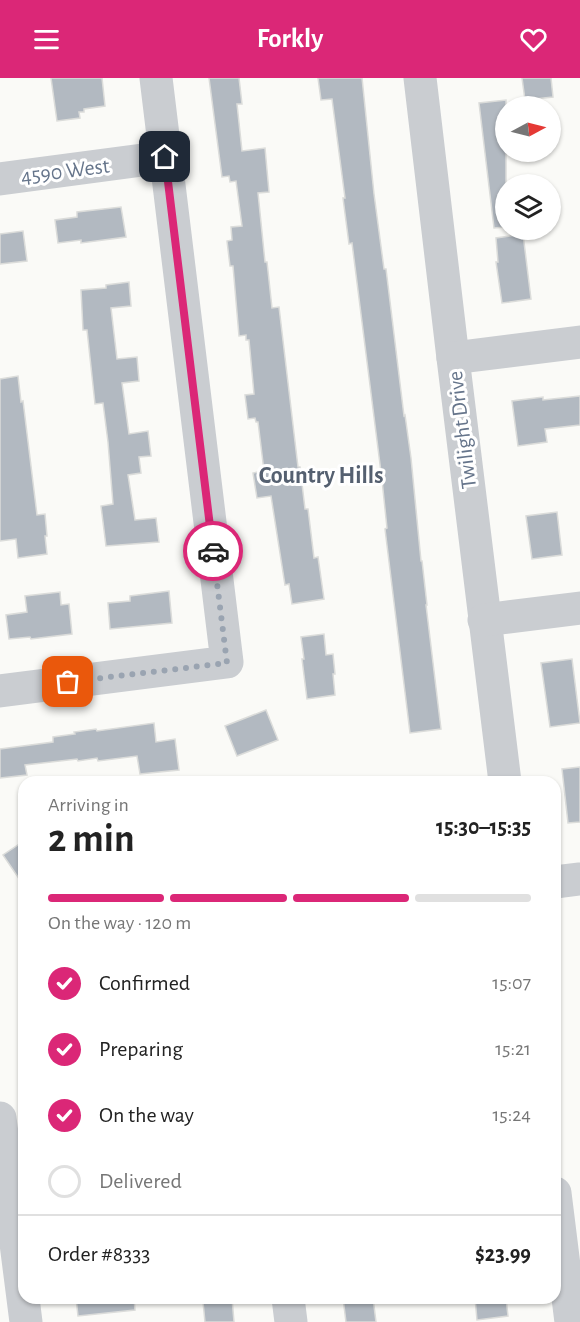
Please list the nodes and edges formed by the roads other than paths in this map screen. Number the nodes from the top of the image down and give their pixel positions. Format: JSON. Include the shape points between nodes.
{"nodes":[{"id":1,"x":156,"y":78,"type":"edge"},
{"id":2,"x":420,"y":78,"type":"edge"},
{"id":3,"x":165,"y":157,"type":"junction"},
{"id":4,"x":0,"y":178,"type":"edge"},
{"id":5,"x":580,"y":342,"type":"edge"},
{"id":6,"x":453,"y":358,"type":"junction"},
{"id":7,"x":580,"y":608,"type":"edge"},
{"id":8,"x":484,"y":620,"type":"junction"},
{"id":9,"x":0,"y":691,"type":"edge"},
{"id":10,"x":504,"y":776,"type":"edge"},
{"id":11,"x":580,"y":879,"type":"edge"},
{"id":12,"x":561,"y":881,"type":"edge"},
{"id":13,"x":0,"y":1118,"type":"edge"},
{"id":14,"x":561,"y":1241,"type":"edge"},
{"id":15,"x":18,"y":1259,"type":"edge"},
{"id":16,"x":24,"y":1304,"type":"edge"},
{"id":17,"x":289,"y":1304,"type":"edge"},
{"id":18,"x":26,"y":1322,"type":"edge"},
{"id":19,"x":291,"y":1322,"type":"edge"},
{"id":20,"x":571,"y":1322,"type":"edge"}],
"edges":[{"from":1,"to":3,"type":"street"},
{"from":2,"to":6,"type":"street","name":"Twilight Drive"},
{"from":3,"to":4,"type":"street","name":"4590 West"},
{"from":3,"to":9,"type":"street","via":[[227,663]]},
{"from":5,"to":6,"type":"street"},
{"from":6,"to":8,"type":"street","name":"Twilight Drive"},
{"from":7,"to":8,"type":"street"},
{"from":8,"to":10,"type":"street","name":"Twilight Drive"},
{"from":11,"to":12,"type":"street"},
{"from":13,"to":15,"type":"street"},
{"from":14,"to":20,"type":"street"},
{"from":16,"to":18,"type":"street"},
{"from":17,"to":19,"type":"street"}]}
